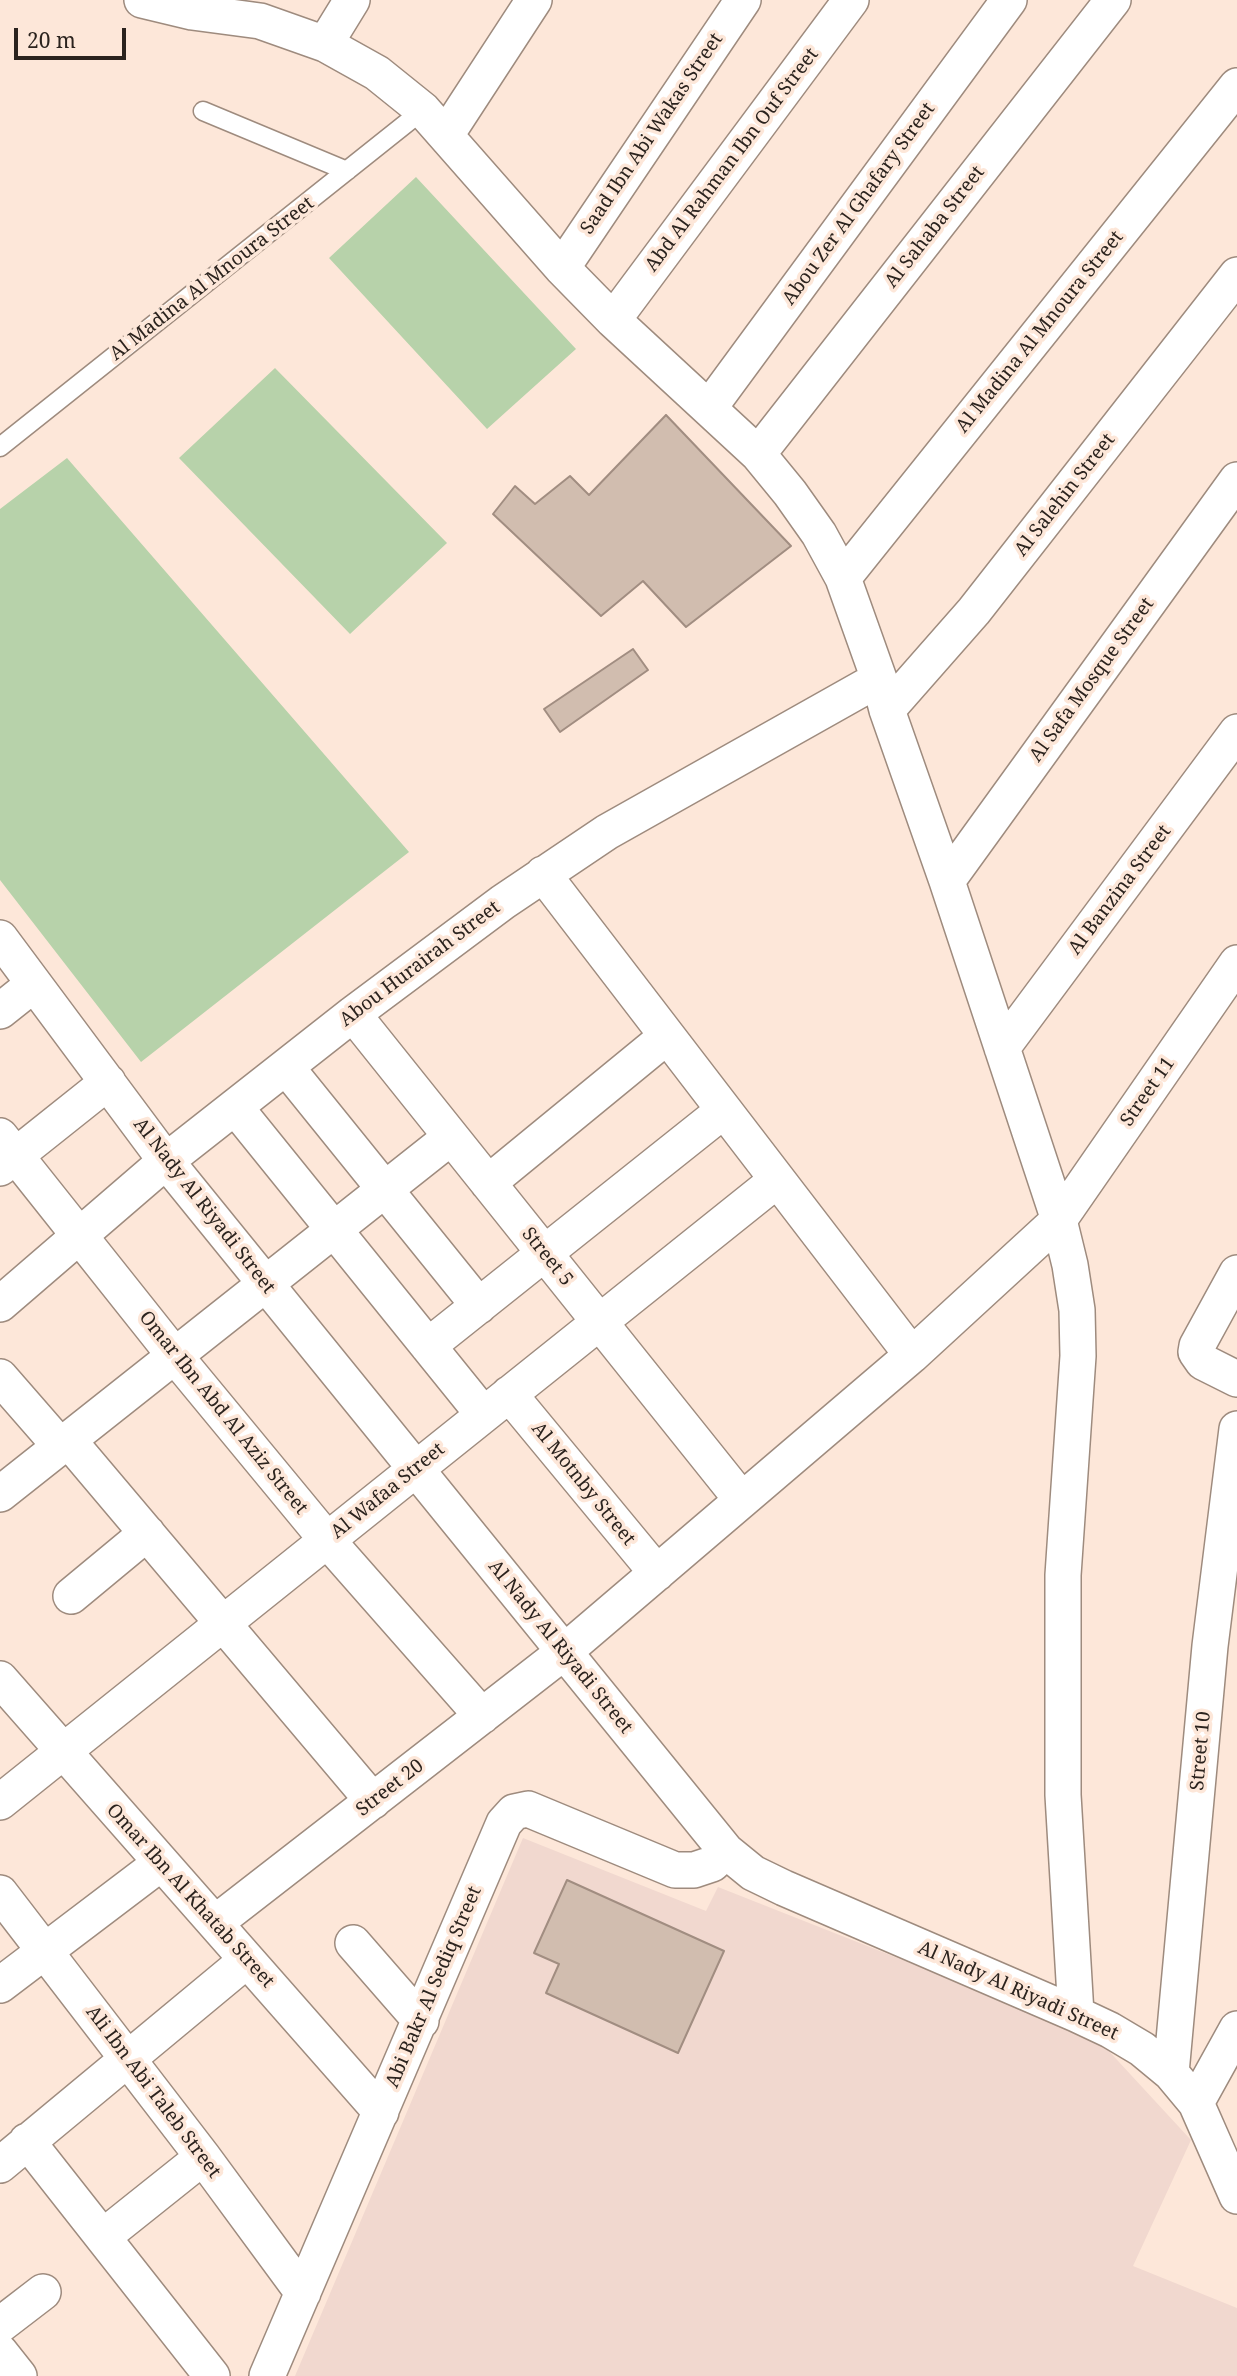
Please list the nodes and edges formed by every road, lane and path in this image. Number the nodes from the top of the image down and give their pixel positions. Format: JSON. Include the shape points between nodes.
{"nodes":[{"id":1,"x":352,"y":0,"type":"edge"},
{"id":2,"x":534,"y":0,"type":"edge"},
{"id":3,"x":743,"y":0,"type":"edge"},
{"id":4,"x":851,"y":0,"type":"edge"},
{"id":5,"x":1009,"y":0,"type":"edge"},
{"id":6,"x":1113,"y":0,"type":"edge"},
{"id":7,"x":163,"y":2,"type":"edge"},
{"id":8,"x":325,"y":44,"type":"junction"},
{"id":9,"x":1237,"y":86,"type":"edge"},
{"id":10,"x":203,"y":111,"type":"dead end"},
{"id":11,"x":435,"y":123,"type":"junction"},
{"id":12,"x":347,"y":171,"type":"junction"},
{"id":13,"x":562,"y":268,"type":"junction"},
{"id":14,"x":1237,"y":275,"type":"edge"},
{"id":15,"x":613,"y":320,"type":"junction"},
{"id":16,"x":709,"y":408,"type":"junction"},
{"id":17,"x":0,"y":447,"type":"edge"},
{"id":18,"x":758,"y":454,"type":"junction"},
{"id":19,"x":1237,"y":480,"type":"edge"},
{"id":20,"x":843,"y":578,"type":"junction"},
{"id":21,"x":883,"y":694,"type":"junction"},
{"id":22,"x":1237,"y":732,"type":"edge"},
{"id":23,"x":543,"y":874,"type":"junction"},
{"id":24,"x":947,"y":881,"type":"junction"},
{"id":25,"x":0,"y":938,"type":"edge"},
{"id":26,"x":1237,"y":963,"type":"edge"},
{"id":27,"x":34,"y":984,"type":"junction"},
{"id":28,"x":0,"y":1011,"type":"edge"},
{"id":29,"x":353,"y":1014,"type":"junction"},
{"id":30,"x":666,"y":1037,"type":"junction"},
{"id":31,"x":1002,"y":1048,"type":"junction"},
{"id":32,"x":286,"y":1067,"type":"junction"},
{"id":33,"x":108,"y":1082,"type":"junction"},
{"id":34,"x":235,"y":1107,"type":"junction"},
{"id":35,"x":723,"y":1111,"type":"junction"},
{"id":36,"x":452,"y":1137,"type":"junction"},
{"id":37,"x":5,"y":1153,"type":"edge"},
{"id":38,"x":166,"y":1161,"type":"junction"},
{"id":39,"x":776,"y":1180,"type":"junction"},
{"id":40,"x":488,"y":1183,"type":"junction"},
{"id":41,"x":385,"y":1189,"type":"junction"},
{"id":42,"x":1059,"y":1220,"type":"junction"},
{"id":43,"x":334,"y":1230,"type":"junction"},
{"id":44,"x":80,"y":1237,"type":"junction"},
{"id":45,"x":544,"y":1253,"type":"junction"},
{"id":46,"x":1237,"y":1273,"type":"edge"},
{"id":47,"x":266,"y":1284,"type":"junction"},
{"id":48,"x":0,"y":1304,"type":"edge"},
{"id":49,"x":479,"y":1306,"type":"junction"},
{"id":50,"x":599,"y":1322,"type":"junction"},
{"id":51,"x":428,"y":1346,"type":"junction"},
{"id":52,"x":912,"y":1355,"type":"junction"},
{"id":53,"x":175,"y":1356,"type":"junction"},
{"id":54,"x":0,"y":1377,"type":"edge"},
{"id":55,"x":1237,"y":1379,"type":"edge"},
{"id":56,"x":496,"y":1404,"type":"junction"},
{"id":57,"x":1237,"y":1429,"type":"edge"},
{"id":58,"x":64,"y":1443,"type":"junction"},
{"id":59,"x":415,"y":1468,"type":"junction"},
{"id":60,"x":0,"y":1494,"type":"edge"},
{"id":61,"x":742,"y":1500,"type":"junction"},
{"id":62,"x":147,"y":1533,"type":"junction"},
{"id":63,"x":327,"y":1540,"type":"junction"},
{"id":64,"x":657,"y":1573,"type":"junction"},
{"id":65,"x":71,"y":1596,"type":"dead end"},
{"id":66,"x":223,"y":1623,"type":"junction"},
{"id":67,"x":1224,"y":1647,"type":"edge"},
{"id":68,"x":564,"y":1652,"type":"junction"},
{"id":69,"x":0,"y":1679,"type":"edge"},
{"id":70,"x":482,"y":1716,"type":"junction"},
{"id":71,"x":62,"y":1752,"type":"junction"},
{"id":72,"x":373,"y":1801,"type":"junction"},
{"id":73,"x":0,"y":1802,"type":"edge"},
{"id":74,"x":726,"y":1851,"type":"junction"},
{"id":75,"x":161,"y":1863,"type":"junction"},
{"id":76,"x":0,"y":1893,"type":"edge"},
{"id":77,"x":215,"y":1923,"type":"junction"},
{"id":78,"x":353,"y":1943,"type":"dead end"},
{"id":79,"x":45,"y":1949,"type":"junction"},
{"id":80,"x":247,"y":1959,"type":"junction"},
{"id":81,"x":0,"y":1985,"type":"edge"},
{"id":82,"x":1076,"y":2014,"type":"junction"},
{"id":83,"x":421,"y":2021,"type":"junction"},
{"id":84,"x":1237,"y":2029,"type":"edge"},
{"id":85,"x":128,"y":2057,"type":"junction"},
{"id":86,"x":1171,"y":2073,"type":"junction"},
{"id":87,"x":1196,"y":2104,"type":"junction"},
{"id":88,"x":381,"y":2112,"type":"junction"},
{"id":89,"x":27,"y":2141,"type":"junction"},
{"id":90,"x":203,"y":2157,"type":"junction"},
{"id":91,"x":0,"y":2165,"type":"edge"},
{"id":92,"x":1237,"y":2196,"type":"edge"},
{"id":93,"x":104,"y":2236,"type":"junction"},
{"id":94,"x":43,"y":2292,"type":"dead end"},
{"id":95,"x":303,"y":2293,"type":"junction"},
{"id":96,"x":0,"y":2325,"type":"edge"},
{"id":97,"x":0,"y":2352,"type":"edge"},
{"id":98,"x":19,"y":2376,"type":"edge"},
{"id":99,"x":212,"y":2376,"type":"edge"},
{"id":100,"x":267,"y":2376,"type":"edge"}],
"edges":[{"from":1,"to":8,"type":"street"},
{"from":2,"to":11,"type":"street"},
{"from":3,"to":13,"type":"street","name":"Saad Ibn Abi Wakas Street"},
{"from":4,"to":15,"type":"street","name":"Abd Al Rahman Ibn Ouf Street"},
{"from":5,"to":16,"type":"street","name":"Abou Zer Al Ghafary Street"},
{"from":6,"to":18,"type":"street","name":"Al Sahaba Street"},
{"from":7,"to":8,"type":"street","via":[[260,21]]},
{"from":8,"to":11,"type":"street","via":[[377,73]]},
{"from":9,"to":20,"type":"street","name":"Al Madina Al Mnoura Street"},
{"from":10,"to":12,"type":"lane"},
{"from":11,"to":12,"type":"lane","name":"Al Madina Al Mnoura Street"},
{"from":11,"to":13,"type":"street"},
{"from":12,"to":17,"type":"lane","name":"Al Madina Al Mnoura Street"},
{"from":13,"to":15,"type":"street"},
{"from":14,"to":21,"type":"street","name":"Al Salehin Street","via":[[974,611]]},
{"from":15,"to":16,"type":"street"},
{"from":16,"to":18,"type":"street"},
{"from":18,"to":20,"type":"street","via":[[790,493]]},
{"from":19,"to":24,"type":"street","name":"Al Safa Mosque Street"},
{"from":20,"to":21,"type":"street"},
{"from":21,"to":23,"type":"street","name":"Abou Hurairah Street","via":[[618,825]]},
{"from":21,"to":24,"type":"street"},
{"from":22,"to":31,"type":"street","name":"Al Banzina Street"},
{"from":23,"to":29,"type":"street","name":"Abou Hurairah Street"},
{"from":23,"to":30,"type":"street"},
{"from":24,"to":31,"type":"street"},
{"from":25,"to":27,"type":"street","name":"Al Nady Al Riyadi Street"},
{"from":26,"to":42,"type":"street","name":"Street 11"},
{"from":27,"to":28,"type":"street"},
{"from":27,"to":33,"type":"street","name":"Al Nady Al Riyadi Street"},
{"from":29,"to":32,"type":"street","name":"Abou Hurairah Street"},
{"from":29,"to":36,"type":"street","name":"Street 5"},
{"from":30,"to":35,"type":"street"},
{"from":30,"to":40,"type":"street"},
{"from":31,"to":42,"type":"street"},
{"from":32,"to":34,"type":"street","name":"Abou Hurairah Street"},
{"from":32,"to":41,"type":"street"},
{"from":33,"to":37,"type":"street"},
{"from":33,"to":38,"type":"street","name":"Al Nady Al Riyadi Street"},
{"from":34,"to":38,"type":"street","name":"Abou Hurairah Street"},
{"from":34,"to":43,"type":"street","name":"Al Motnby Street"},
{"from":35,"to":39,"type":"street"},
{"from":35,"to":45,"type":"street"},
{"from":36,"to":40,"type":"street","name":"Street 5"},
{"from":36,"to":41,"type":"street"},
{"from":37,"to":44,"type":"street","name":"Omar Ibn Abd Al Aziz Street"},
{"from":38,"to":44,"type":"street","name":"Abou Hurairah Street"},
{"from":38,"to":47,"type":"street","name":"Al Nady Al Riyadi Street"},
{"from":39,"to":50,"type":"street","name":"Al Wafaa Street"},
{"from":39,"to":52,"type":"street"},
{"from":40,"to":45,"type":"street","name":"Street 5"},
{"from":41,"to":43,"type":"street"},
{"from":41,"to":49,"type":"street"},
{"from":42,"to":52,"type":"street","name":"Street 11"},
{"from":42,"to":82,"type":"street","via":[[1077,1310],[1078,1356],[1063,1575],[1063,1795]]},
{"from":43,"to":47,"type":"street"},
{"from":43,"to":51,"type":"street","name":"Al Motnby Street"},
{"from":44,"to":48,"type":"street","name":"Abou Hurairah Street"},
{"from":44,"to":53,"type":"street","name":"Omar Ibn Abd Al Aziz Street"},
{"from":45,"to":49,"type":"street"},
{"from":45,"to":50,"type":"street","name":"Street 5"},
{"from":46,"to":55,"type":"street","via":[[1196,1352],[1203,1362]]},
{"from":47,"to":53,"type":"street"},
{"from":47,"to":59,"type":"street","name":"Al Nady Al Riyadi Street"},
{"from":49,"to":51,"type":"street"},
{"from":50,"to":56,"type":"street","name":"Al Wafaa Street"},
{"from":50,"to":61,"type":"street","name":"Street 5"},
{"from":51,"to":56,"type":"street","name":"Al Motnby Street"},
{"from":52,"to":61,"type":"street","name":"Street 11"},
{"from":53,"to":58,"type":"street"},
{"from":53,"to":63,"type":"street","name":"Omar Ibn Abd Al Aziz Street"},
{"from":54,"to":58,"type":"street"},
{"from":56,"to":59,"type":"street","name":"Al Wafaa Street"},
{"from":56,"to":64,"type":"street","name":"Al Motnby Street"},
{"from":57,"to":67,"type":"street","name":"Street 10"},
{"from":58,"to":60,"type":"street"},
{"from":58,"to":62,"type":"street"},
{"from":59,"to":63,"type":"street","name":"Al Wafaa Street"},
{"from":59,"to":68,"type":"street","name":"Al Nady Al Riyadi Street"},
{"from":61,"to":64,"type":"street","name":"Street 20"},
{"from":62,"to":65,"type":"street"},
{"from":62,"to":66,"type":"street"},
{"from":63,"to":66,"type":"street","name":"Al Wafaa Street"},
{"from":63,"to":70,"type":"street","name":"Omar Ibn Abd Al Aziz Street"},
{"from":64,"to":68,"type":"street","name":"Street 20"},
{"from":66,"to":71,"type":"street","name":"Al Wafaa Street"},
{"from":66,"to":72,"type":"street"},
{"from":67,"to":86,"type":"street","name":"Street 10"},
{"from":68,"to":70,"type":"street","name":"Street 20"},
{"from":68,"to":74,"type":"street","name":"Al Nady Al Riyadi Street"},
{"from":69,"to":71,"type":"street","name":"Omar Ibn Al Khatab Street"},
{"from":70,"to":72,"type":"street","name":"Street 20"},
{"from":71,"to":73,"type":"street","name":"Al Wafaa Street"},
{"from":71,"to":75,"type":"street","name":"Omar Ibn Al Khatab Street"},
{"from":72,"to":77,"type":"street","name":"Street 20"},
{"from":74,"to":82,"type":"street","name":"Al Nady Al Riyadi Street","via":[[753,1873],[784,1888]]},
{"from":74,"to":83,"type":"street","name":"Abi Bakr Al Sediq Street","via":[[712,1864],[675,1870],[528,1809],[514,1812],[504,1823]]},
{"from":75,"to":77,"type":"street","name":"Omar Ibn Al Khatab Street"},
{"from":75,"to":79,"type":"street"},
{"from":76,"to":79,"type":"street","name":"Ali Ibn Abi Taleb Street"},
{"from":77,"to":80,"type":"street","name":"Omar Ibn Al Khatab Street"},
{"from":78,"to":83,"type":"street"},
{"from":79,"to":81,"type":"street"},
{"from":79,"to":85,"type":"street","name":"Ali Ibn Abi Taleb Street"},
{"from":80,"to":85,"type":"street"},
{"from":80,"to":88,"type":"street","name":"Omar Ibn Al Khatab Street"},
{"from":82,"to":86,"type":"street","name":"Al Nady Al Riyadi Street","via":[[1142,2049]]},
{"from":83,"to":88,"type":"street","name":"Abi Bakr Al Sediq Street"},
{"from":84,"to":87,"type":"street"},
{"from":85,"to":89,"type":"street"},
{"from":85,"to":90,"type":"street","name":"Ali Ibn Abi Taleb Street"},
{"from":86,"to":87,"type":"street","name":"Al Nady Al Riyadi Street"},
{"from":87,"to":92,"type":"street","name":"Al Nady Al Riyadi Street"},
{"from":88,"to":95,"type":"street","name":"Abi Bakr Al Sediq Street"},
{"from":89,"to":91,"type":"street"},
{"from":89,"to":93,"type":"street"},
{"from":90,"to":93,"type":"street"},
{"from":90,"to":95,"type":"street","name":"Ali Ibn Abi Taleb Street"},
{"from":93,"to":99,"type":"street"},
{"from":94,"to":96,"type":"street"},
{"from":95,"to":100,"type":"street","name":"Abi Bakr Al Sediq Street"},
{"from":97,"to":98,"type":"street"}]}
